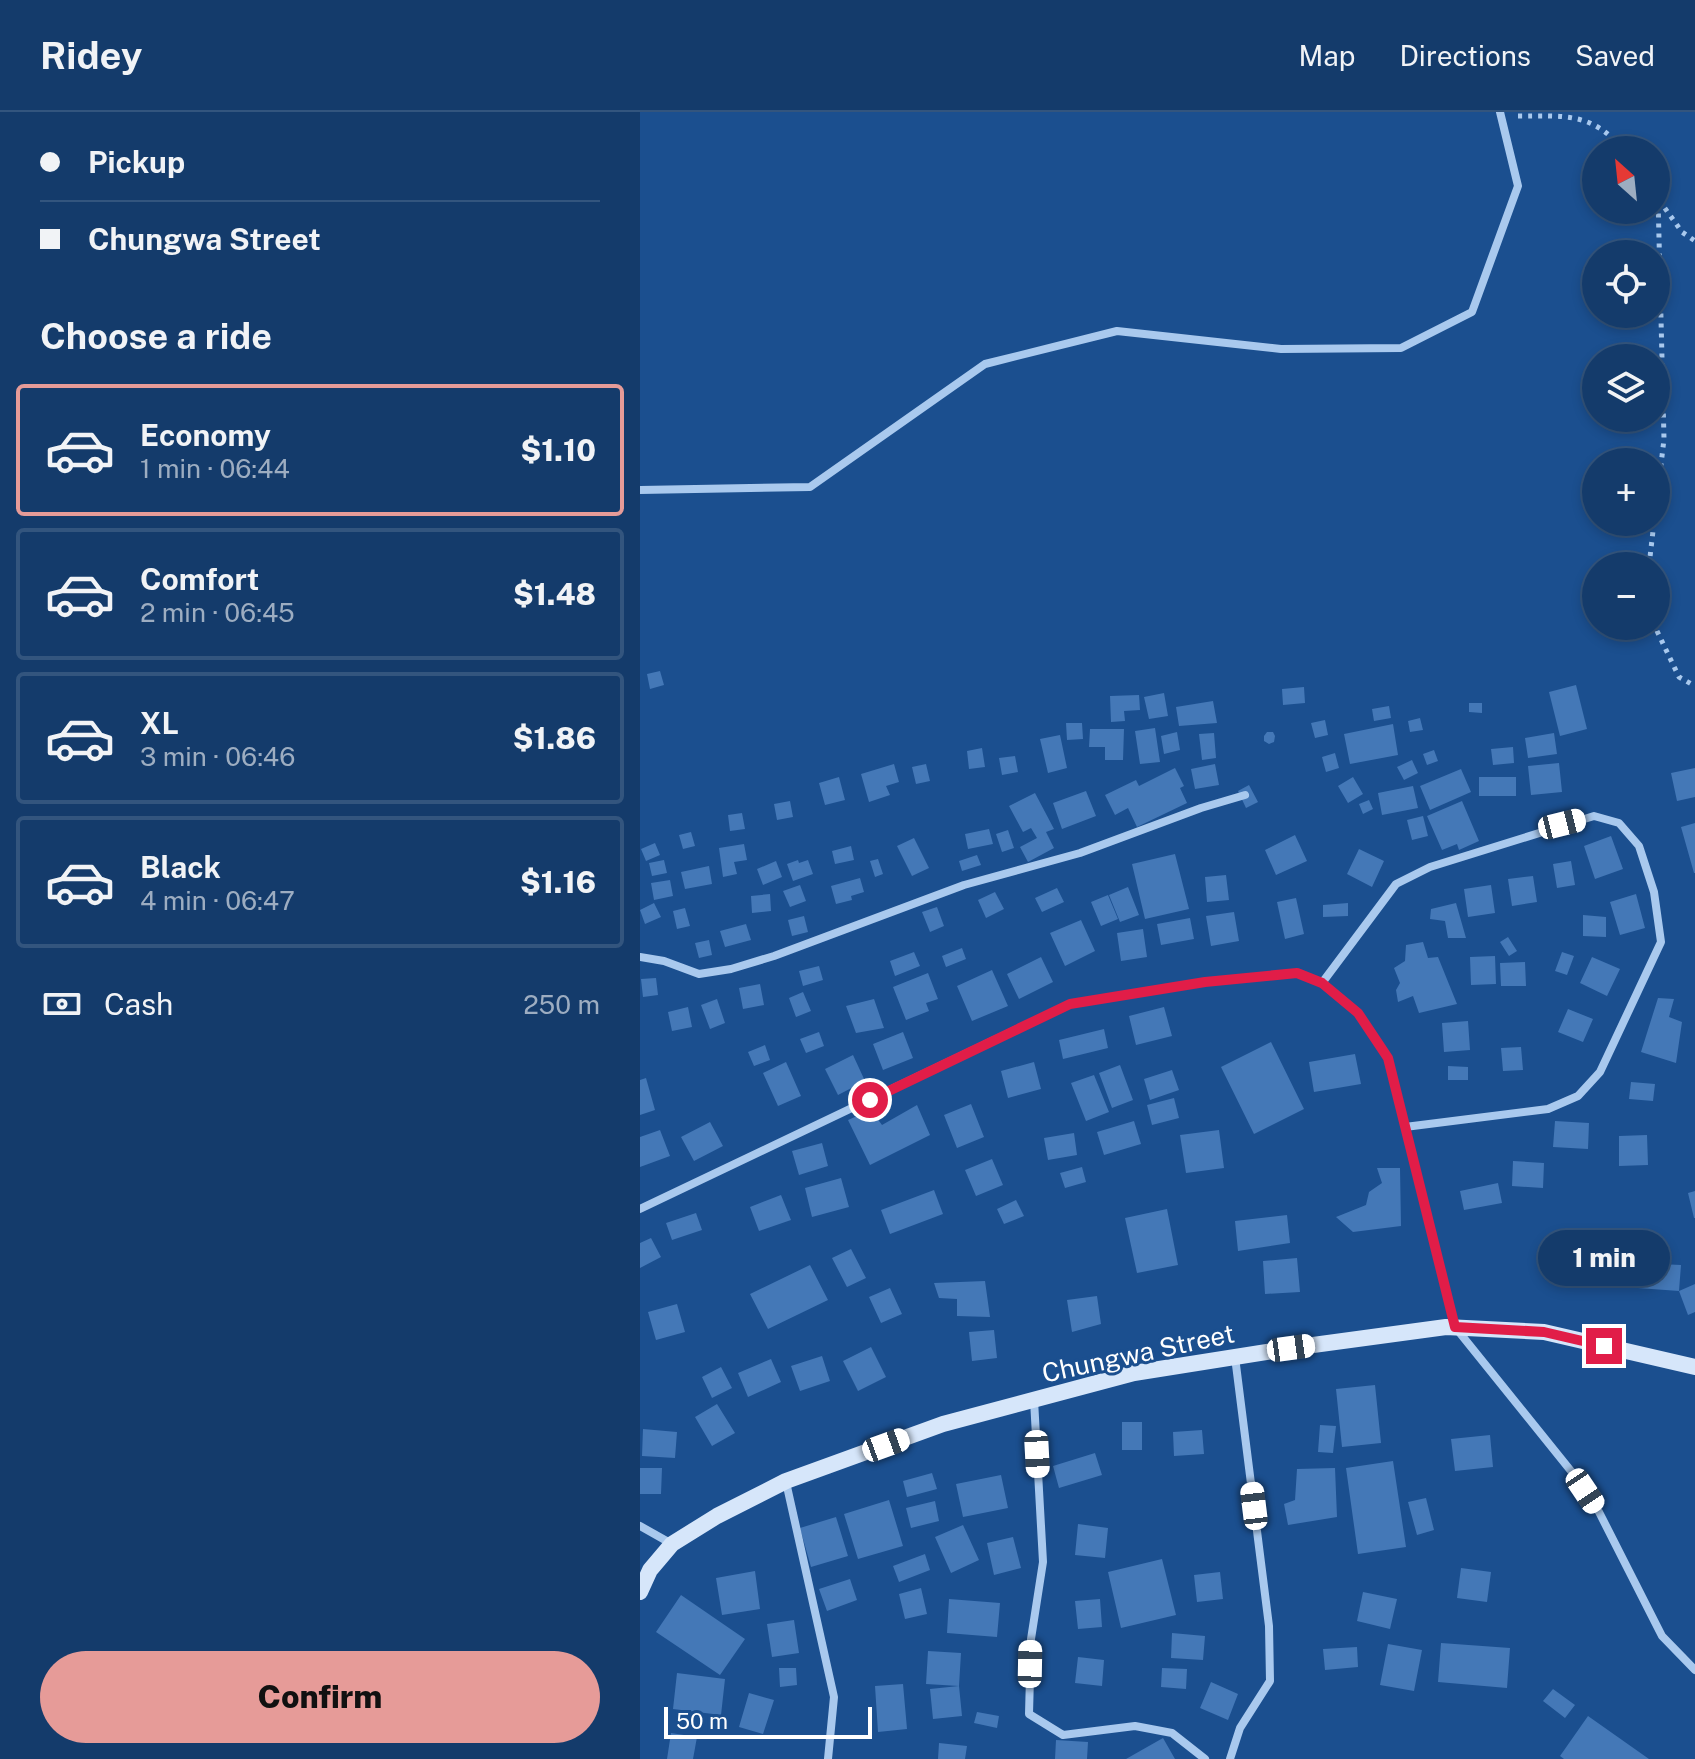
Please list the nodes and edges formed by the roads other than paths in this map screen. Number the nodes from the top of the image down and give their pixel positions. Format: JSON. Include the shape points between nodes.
{"nodes":[{"id":1,"x":1502,"y":113,"type":"edge"},
{"id":2,"x":640,"y":490,"type":"edge"},
{"id":3,"x":1245,"y":795,"type":"dead end"},
{"id":4,"x":640,"y":957,"type":"edge"},
{"id":5,"x":1322,"y":983,"type":"junction"},
{"id":6,"x":1405,"y":1127,"type":"junction"},
{"id":7,"x":640,"y":1209,"type":"edge"},
{"id":8,"x":1455,"y":1327,"type":"junction"},
{"id":9,"x":1235,"y":1357,"type":"junction"},
{"id":10,"x":1695,"y":1367,"type":"edge"},
{"id":11,"x":1034,"y":1400,"type":"junction"},
{"id":12,"x":786,"y":1481,"type":"junction"},
{"id":13,"x":640,"y":1526,"type":"edge"},
{"id":14,"x":672,"y":1544,"type":"junction"},
{"id":15,"x":640,"y":1592,"type":"edge"},
{"id":16,"x":1695,"y":1670,"type":"edge"},
{"id":17,"x":828,"y":1759,"type":"edge"},
{"id":18,"x":1205,"y":1759,"type":"edge"},
{"id":19,"x":1230,"y":1759,"type":"edge"}],
"edges":[{"from":1,"to":2,"type":"street","via":[[1518,186],[1472,312],[1401,348],[1281,349],[1117,331],[985,364],[810,487]]},
{"from":3,"to":4,"type":"street","via":[[1080,853],[964,885],[731,969],[699,974]]},
{"from":5,"to":6,"type":"street","via":[[1358,1013],[1388,1058]]},
{"from":5,"to":6,"type":"street","via":[[1396,884],[1430,867],[1594,816],[1619,823],[1639,846],[1654,892],[1661,942],[1600,1072],[1578,1096],[1548,1109]]},
{"from":5,"to":7,"type":"street","via":[[1297,973],[1070,1004]]},
{"from":6,"to":8,"type":"street"},
{"from":8,"to":9,"type":"street","name":"Chungwa Street"},
{"from":8,"to":10,"type":"street","name":"Chungwa Street","via":[[1544,1332]]},
{"from":8,"to":16,"type":"street","via":[[1571,1471],[1599,1512],[1662,1636]]},
{"from":9,"to":11,"type":"street","name":"Chungwa Street","via":[[1134,1373]]},
{"from":9,"to":19,"type":"street","via":[[1269,1626],[1270,1681],[1240,1728]]},
{"from":11,"to":12,"type":"street","name":"Chungwa Street","via":[[943,1424]]},
{"from":11,"to":18,"type":"street","via":[[1043,1562],[1031,1639],[1029,1714],[1063,1735],[1135,1726],[1172,1733]]},
{"from":12,"to":14,"type":"street","name":"Chungwa Street"},
{"from":12,"to":17,"type":"street","via":[[834,1697]]},
{"from":13,"to":14,"type":"street"},
{"from":14,"to":15,"type":"street","name":"Chungwa Street"}]}
